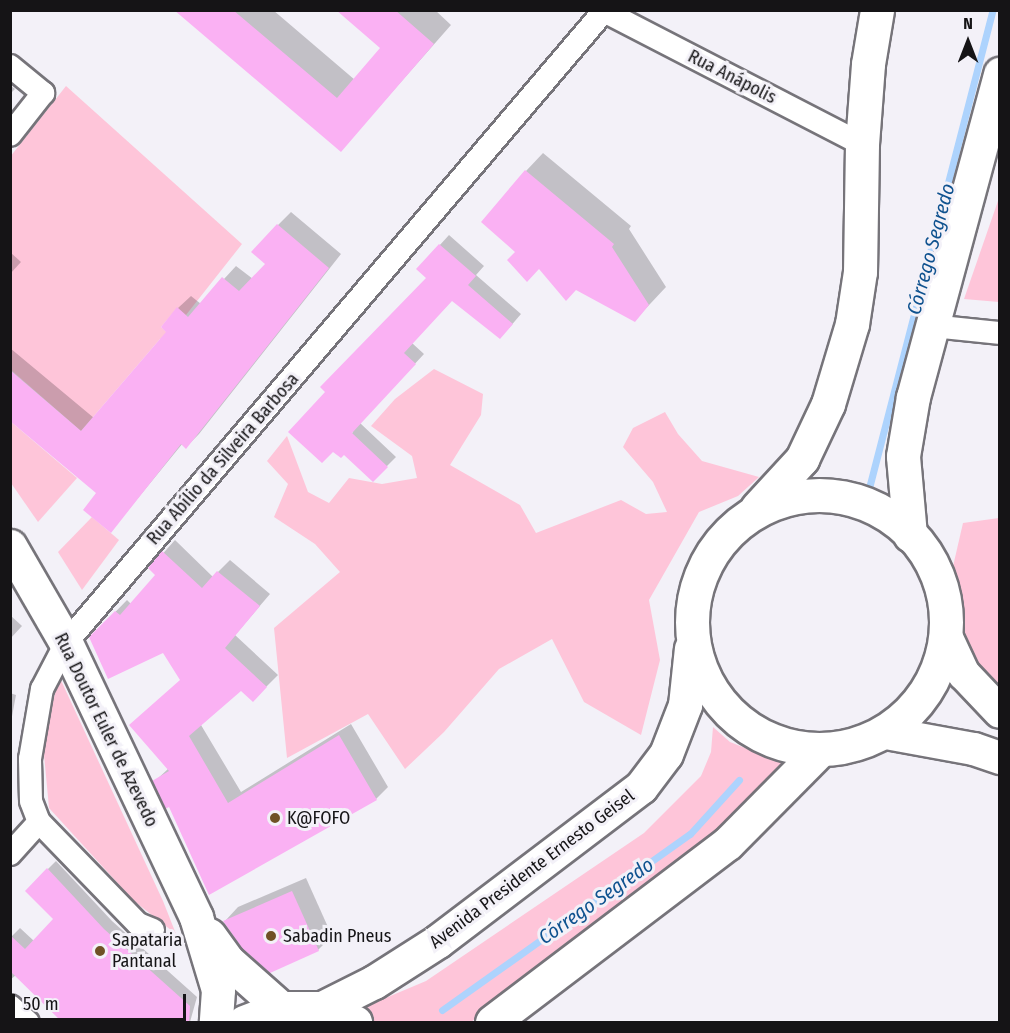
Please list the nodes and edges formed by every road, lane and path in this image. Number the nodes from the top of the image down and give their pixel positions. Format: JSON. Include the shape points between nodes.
{"nodes":[{"id":1,"x":877,"y":10,"type":"edge"},
{"id":2,"x":603,"y":11,"type":"edge"},
{"id":3,"x":10,"y":66,"type":"edge"},
{"id":4,"x":999,"y":74,"type":"edge"},
{"id":5,"x":10,"y":135,"type":"edge"},
{"id":6,"x":862,"y":144,"type":"junction"},
{"id":7,"x":932,"y":326,"type":"junction"},
{"id":8,"x":999,"y":333,"type":"edge"},
{"id":9,"x":754,"y":512,"type":"junction"},
{"id":10,"x":910,"y":535,"type":"junction"},
{"id":11,"x":10,"y":546,"type":"edge"},
{"id":12,"x":947,"y":639,"type":"junction"},
{"id":13,"x":66,"y":644,"type":"junction"},
{"id":14,"x":692,"y":646,"type":"junction"},
{"id":15,"x":999,"y":712,"type":"edge"},
{"id":16,"x":886,"y":733,"type":"junction"},
{"id":17,"x":819,"y":751,"type":"junction"},
{"id":18,"x":999,"y":758,"type":"edge"},
{"id":19,"x":39,"y":822,"type":"junction"},
{"id":20,"x":10,"y":854,"type":"edge"},
{"id":21,"x":196,"y":917,"type":"junction"},
{"id":22,"x":153,"y":930,"type":"dead end"},
{"id":23,"x":10,"y":1006,"type":"edge"},
{"id":24,"x":281,"y":1008,"type":"junction"},
{"id":25,"x":322,"y":1008,"type":"junction"},
{"id":26,"x":28,"y":1023,"type":"edge"},
{"id":27,"x":216,"y":1023,"type":"edge"},
{"id":28,"x":244,"y":1023,"type":"edge"},
{"id":29,"x":355,"y":1023,"type":"edge"},
{"id":30,"x":492,"y":1023,"type":"edge"}],
"edges":[{"from":1,"to":6,"type":"main road"},
{"from":2,"to":6,"type":"street","name":"Rua Anápolis"},
{"from":2,"to":13,"type":"street","name":"Rua Abílio da Silveira Barbosa"},
{"from":3,"to":5,"type":"street","via":[[43,93]]},
{"from":4,"to":7,"type":"main road"},
{"from":6,"to":9,"type":"main road","via":[[860,272],[852,324],[828,404],[802,459]]},
{"from":7,"to":8,"type":"street"},
{"from":7,"to":10,"type":"main road","via":[[903,456]]},
{"from":9,"to":10,"type":"main road","via":[[800,496],[849,498],[893,517]]},
{"from":9,"to":14,"type":"main road","via":[[729,531],[709,555],[696,584],[690,615]]},
{"from":10,"to":12,"type":"main road","via":[[927,552],[945,594]]},
{"from":11,"to":13,"type":"main road","name":"Rua Doutor Euler de Azevedo"},
{"from":12,"to":15,"type":"main road","via":[[964,674]]},
{"from":12,"to":16,"type":"main road","via":[[937,676],[916,708]]},
{"from":13,"to":19,"type":"street","name":"Rua Abílio da Silveira Barbosa","via":[[42,689],[30,759],[31,801]]},
{"from":13,"to":21,"type":"main road","name":"Rua Doutor Euler de Azevedo"},
{"from":14,"to":17,"type":"main road","via":[[716,700],[761,738]]},
{"from":14,"to":25,"type":"main road","name":"Avenida Presidente Ernesto Geisel","via":[[685,705],[666,754],[641,788],[438,941],[374,982]]},
{"from":16,"to":17,"type":"main road"},
{"from":16,"to":18,"type":"main road","via":[[974,749]]},
{"from":17,"to":30,"type":"main road","via":[[728,843]]},
{"from":19,"to":20,"type":"street"},
{"from":19,"to":22,"type":"street","name":"Rua Abílio da Silveira Barbosa","via":[[138,924]]},
{"from":21,"to":24,"type":"main road","via":[[228,961]]},
{"from":21,"to":27,"type":"main road","via":[[218,990]]},
{"from":23,"to":26,"type":"street"},
{"from":24,"to":25,"type":"main road"},
{"from":24,"to":28,"type":"main road"},
{"from":25,"to":29,"type":"main road"}]}
